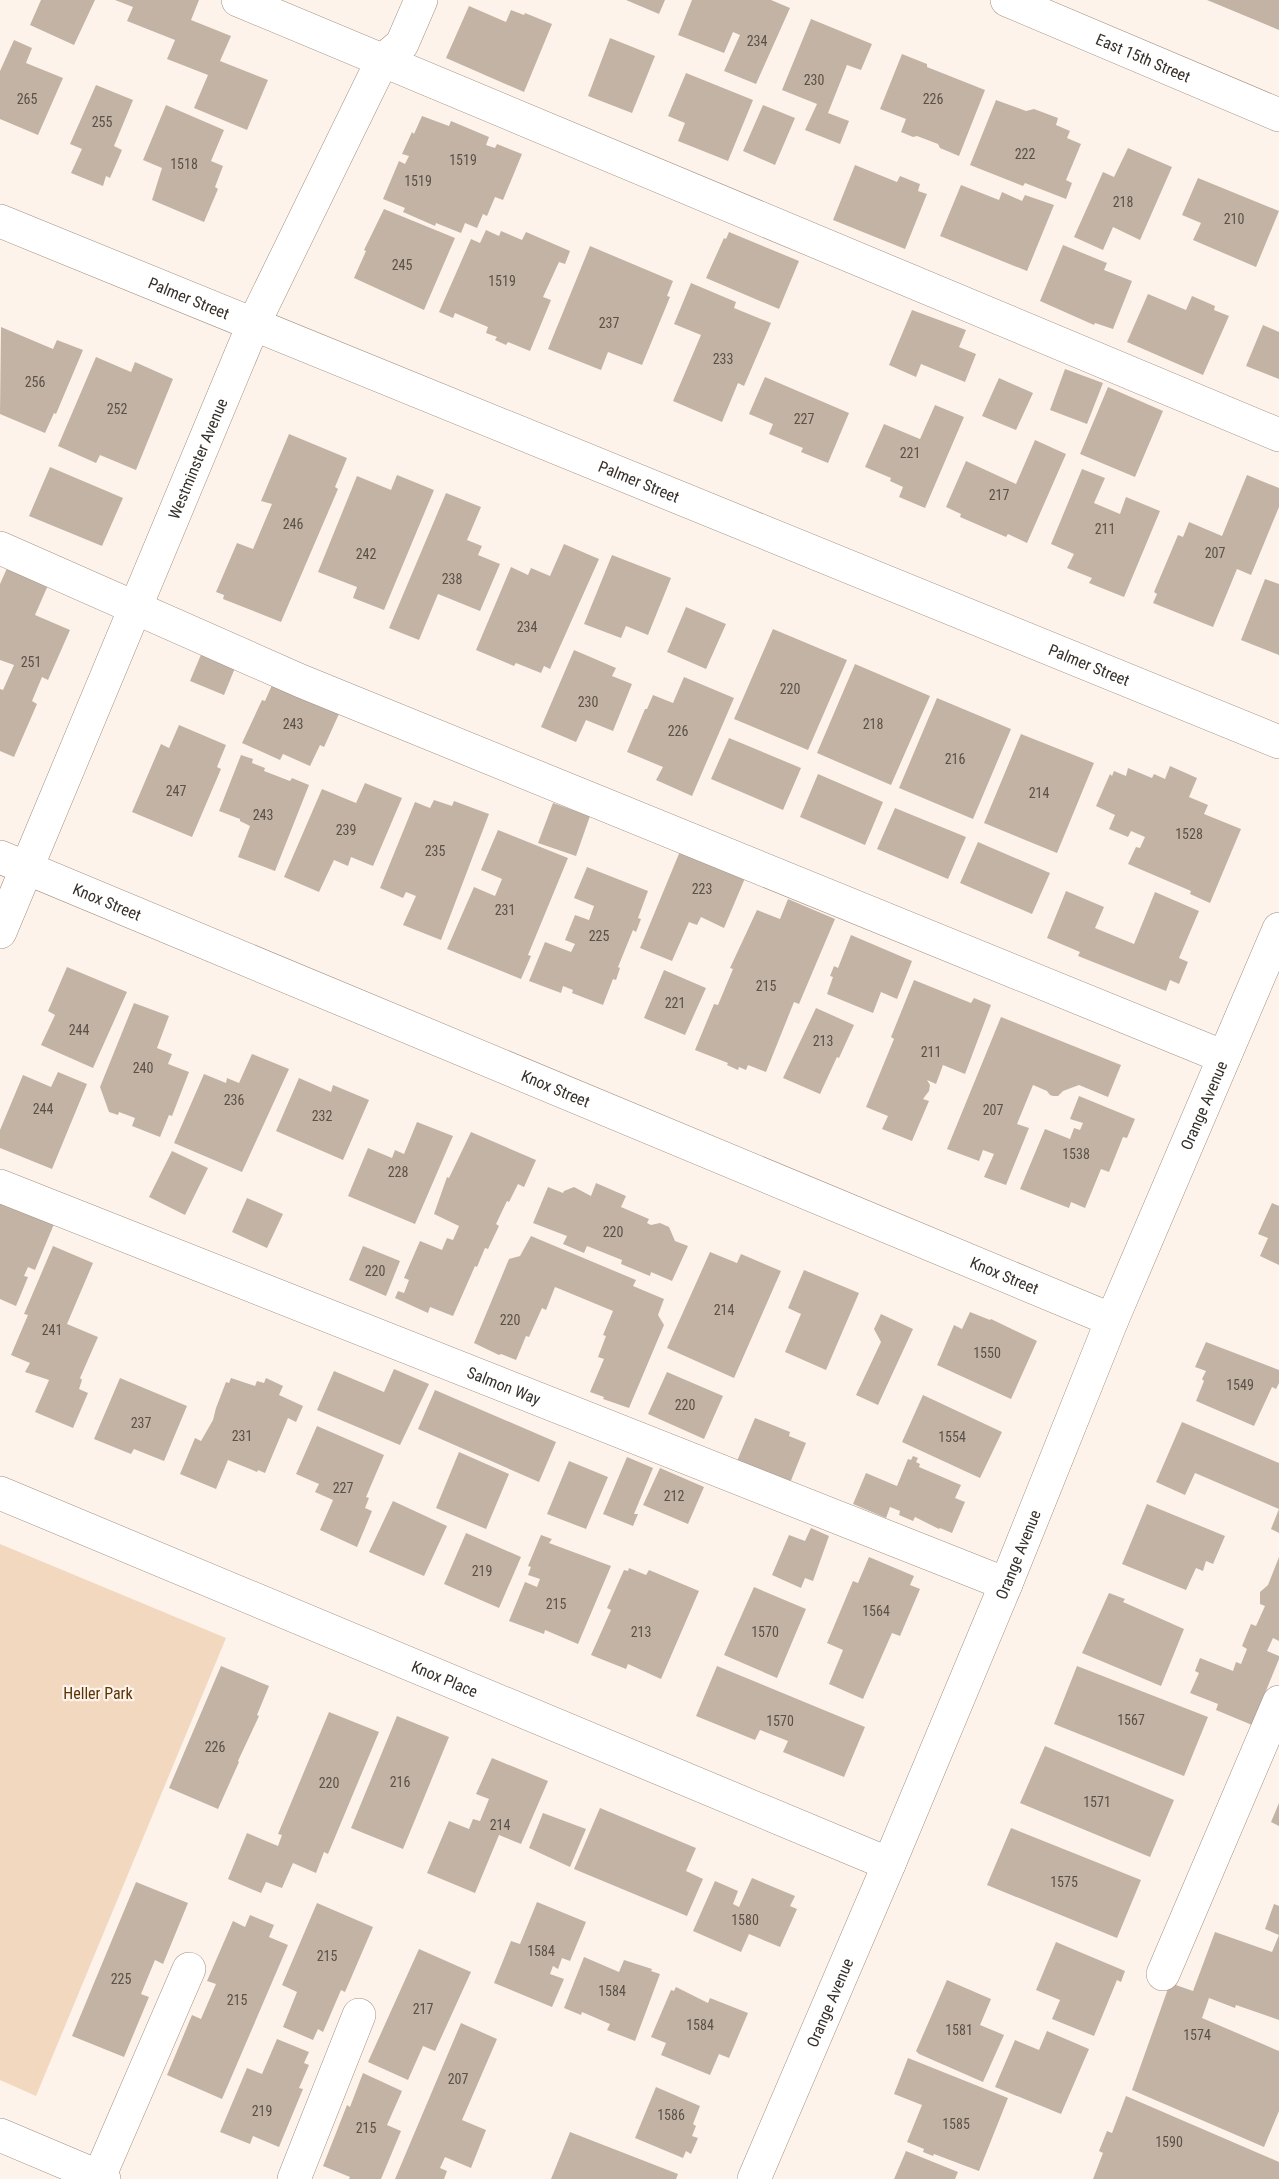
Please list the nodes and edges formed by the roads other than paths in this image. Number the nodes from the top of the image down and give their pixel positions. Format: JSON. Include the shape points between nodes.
{"nodes":[{"id":1,"x":238,"y":0,"type":"edge"},
{"id":2,"x":421,"y":0,"type":"edge"},
{"id":3,"x":1020,"y":2,"type":"edge"},
{"id":4,"x":382,"y":60,"type":"junction"},
{"id":5,"x":1279,"y":116,"type":"edge"},
{"id":6,"x":0,"y":221,"type":"edge"},
{"id":7,"x":254,"y":323,"type":"junction"},
{"id":8,"x":1279,"y":435,"type":"edge"},
{"id":9,"x":0,"y":548,"type":"edge"},
{"id":10,"x":136,"y":607,"type":"junction"},
{"id":11,"x":1279,"y":742,"type":"edge"},
{"id":12,"x":14,"y":862,"type":"edge"},
{"id":13,"x":1279,"y":928,"type":"edge"},
{"id":14,"x":0,"y":932,"type":"edge"},
{"id":15,"x":1224,"y":1057,"type":"junction"},
{"id":16,"x":0,"y":1186,"type":"edge"},
{"id":17,"x":1112,"y":1320,"type":"junction"},
{"id":18,"x":0,"y":1493,"type":"edge"},
{"id":19,"x":1006,"y":1584,"type":"junction"},
{"id":20,"x":1279,"y":1702,"type":"edge"},
{"id":21,"x":889,"y":1864,"type":"junction"},
{"id":22,"x":189,"y":1969,"type":"dead end"},
{"id":23,"x":1163,"y":1974,"type":"dead end"},
{"id":24,"x":359,"y":2015,"type":"dead end"},
{"id":25,"x":0,"y":2135,"type":"edge"},
{"id":26,"x":102,"y":2178,"type":"edge"},
{"id":27,"x":294,"y":2179,"type":"edge"},
{"id":28,"x":754,"y":2179,"type":"edge"}],
"edges":[{"from":1,"to":4,"type":"street"},
{"from":2,"to":4,"type":"street","name":"Westminster Avenue","via":[[402,44]]},
{"from":3,"to":5,"type":"street","name":"East 15th Street"},
{"from":4,"to":7,"type":"street","name":"Westminster Avenue"},
{"from":4,"to":8,"type":"street"},
{"from":6,"to":7,"type":"street","name":"Palmer Street"},
{"from":7,"to":10,"type":"street","name":"Westminster Avenue"},
{"from":7,"to":11,"type":"street","name":"Palmer Street"},
{"from":9,"to":10,"type":"street"},
{"from":10,"to":12,"type":"street","name":"Westminster Avenue"},
{"from":10,"to":15,"type":"street","via":[[301,681]]},
{"from":12,"to":14,"type":"street","name":"Westminster Avenue"},
{"from":12,"to":17,"type":"street","name":"Knox Street"},
{"from":13,"to":15,"type":"street","name":"Orange Avenue"},
{"from":15,"to":17,"type":"street","name":"Orange Avenue"},
{"from":16,"to":19,"type":"street","name":"Salmon Way"},
{"from":17,"to":19,"type":"street","name":"Orange Avenue"},
{"from":18,"to":21,"type":"street","name":"Knox Place"},
{"from":19,"to":21,"type":"street","name":"Orange Avenue"},
{"from":20,"to":23,"type":"street"},
{"from":21,"to":28,"type":"street","name":"Orange Avenue"},
{"from":22,"to":26,"type":"street"},
{"from":24,"to":27,"type":"street"},
{"from":25,"to":26,"type":"street"}]}
